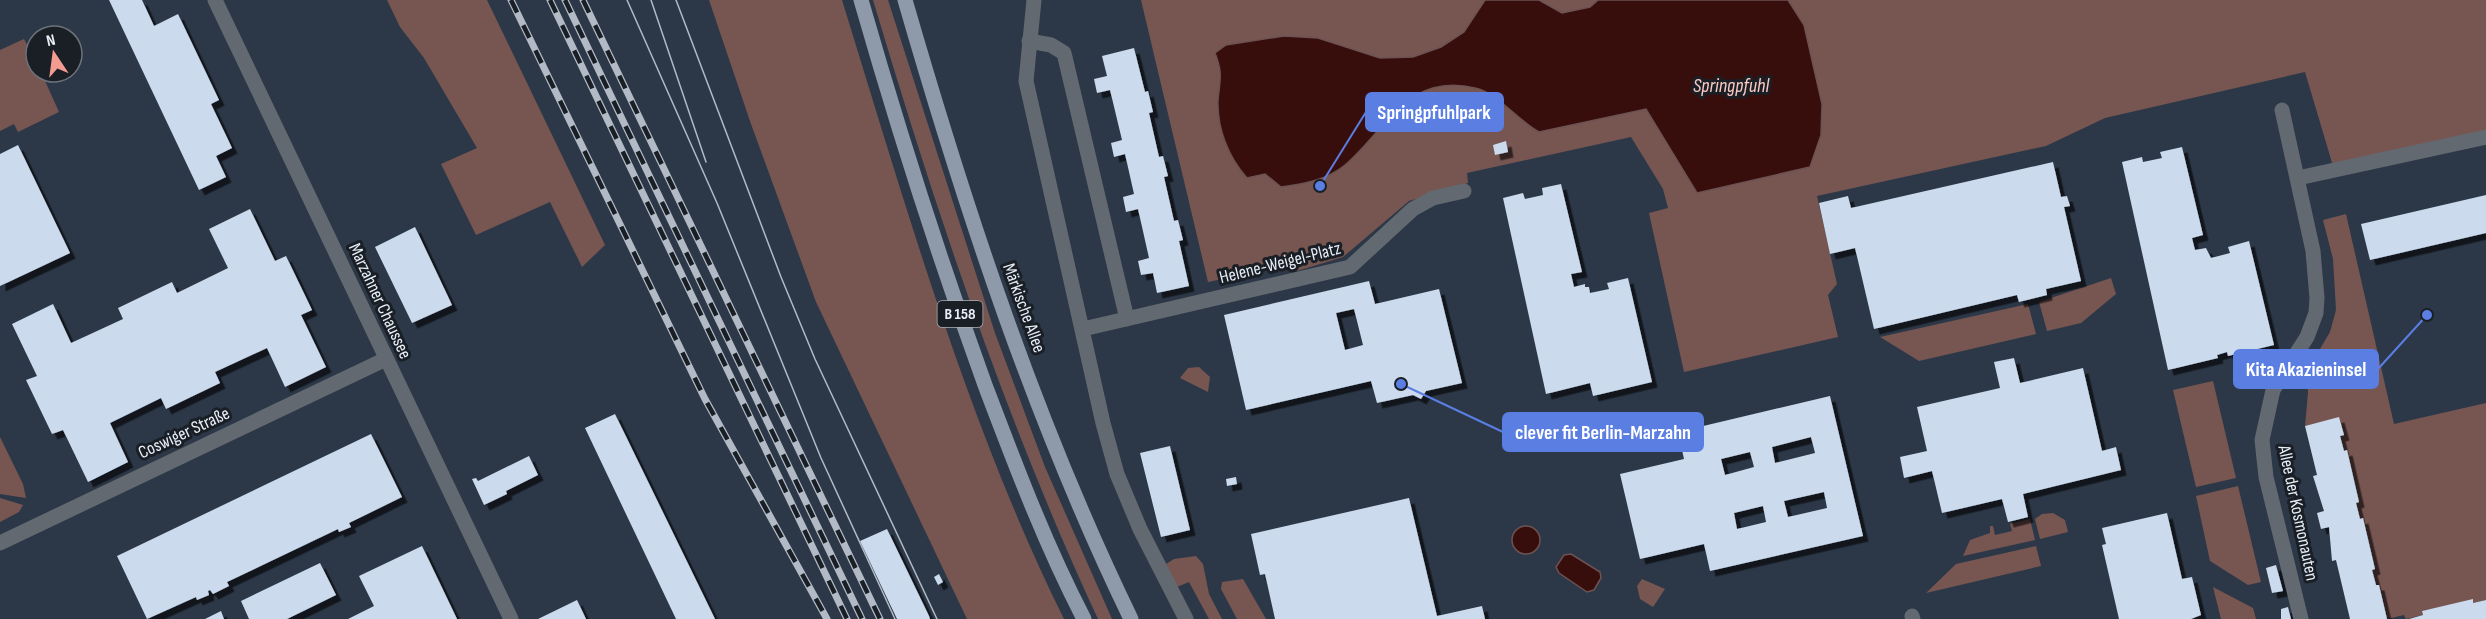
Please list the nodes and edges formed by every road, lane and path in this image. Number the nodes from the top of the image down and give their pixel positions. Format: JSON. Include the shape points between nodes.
{"nodes":[{"id":1,"x":215,"y":0,"type":"edge"},
{"id":2,"x":861,"y":0,"type":"edge"},
{"id":3,"x":905,"y":0,"type":"edge"},
{"id":4,"x":1034,"y":0,"type":"edge"},
{"id":5,"x":1029,"y":41,"type":"junction"},
{"id":6,"x":2282,"y":110,"type":"dead end"},
{"id":7,"x":2486,"y":136,"type":"edge"},
{"id":8,"x":2298,"y":178,"type":"junction"},
{"id":9,"x":1464,"y":191,"type":"dead end"},
{"id":10,"x":1127,"y":319,"type":"junction"},
{"id":11,"x":1083,"y":329,"type":"junction"},
{"id":12,"x":386,"y":359,"type":"junction"},
{"id":13,"x":0,"y":543,"type":"edge"},
{"id":14,"x":511,"y":619,"type":"edge"},
{"id":15,"x":1084,"y":619,"type":"edge"},
{"id":16,"x":1131,"y":619,"type":"edge"},
{"id":17,"x":1186,"y":619,"type":"edge"},
{"id":18,"x":2301,"y":619,"type":"edge"}],
"edges":[{"from":1,"to":12,"type":"street","name":"Marzahner Chaussee"},
{"from":2,"to":15,"type":"main road","number":"B 158","via":[[966,333],[1012,457]]},
{"from":3,"to":16,"type":"main road","name":"Märkische Allee","number":"B 158","via":[[1006,319],[1083,515]]},
{"from":4,"to":5,"type":"street"},
{"from":5,"to":10,"type":"street","via":[[1052,45],[1064,53]]},
{"from":5,"to":11,"type":"street","via":[[1026,81]]},
{"from":6,"to":8,"type":"street","name":"Allee der Kosmonauten"},
{"from":7,"to":8,"type":"street"},
{"from":8,"to":18,"type":"street","name":"Allee der Kosmonauten","via":[[2316,274],[2316,313],[2307,337],[2273,390],[2262,440],[2266,477]]},
{"from":9,"to":10,"type":"street","name":"Helene-Weigel-Platz","via":[[1433,198],[1413,209],[1350,267]]},
{"from":10,"to":11,"type":"street","name":"Helene-Weigel-Platz"},
{"from":11,"to":17,"type":"street","via":[[1117,474]]},
{"from":12,"to":13,"type":"street","name":"Coswiger Straße"},
{"from":12,"to":14,"type":"street","name":"Marzahner Chaussee"}]}
